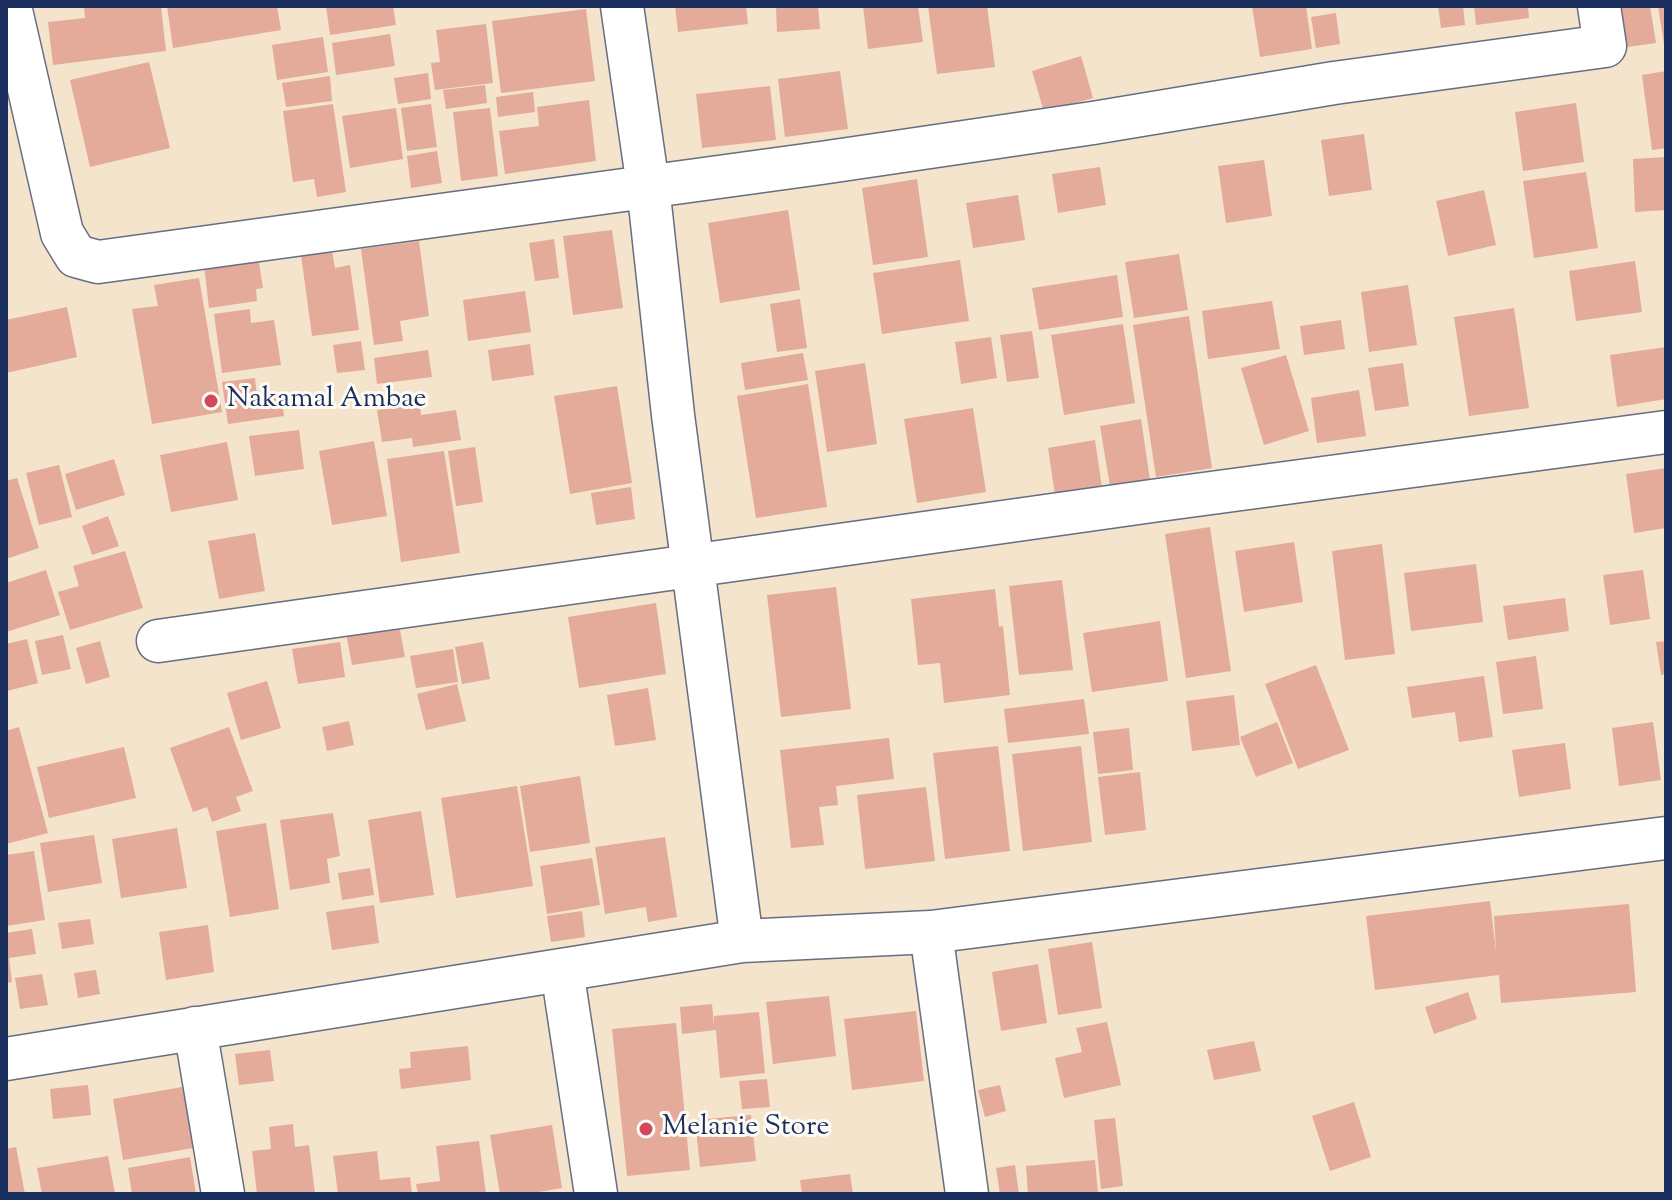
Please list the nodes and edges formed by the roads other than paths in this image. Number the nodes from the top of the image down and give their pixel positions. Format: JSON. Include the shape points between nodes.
{"nodes":[{"id":1,"x":10,"y":6,"type":"edge"},
{"id":2,"x":622,"y":6,"type":"edge"},
{"id":3,"x":1599,"y":6,"type":"edge"},
{"id":4,"x":648,"y":186,"type":"junction"},
{"id":5,"x":1666,"y":432,"type":"edge"},
{"id":6,"x":695,"y":567,"type":"junction"},
{"id":7,"x":158,"y":641,"type":"dead end"},
{"id":8,"x":1666,"y":838,"type":"edge"},
{"id":9,"x":931,"y":932,"type":"junction"},
{"id":10,"x":742,"y":941,"type":"junction"},
{"id":11,"x":562,"y":970,"type":"junction"},
{"id":12,"x":195,"y":1028,"type":"junction"},
{"id":13,"x":6,"y":1059,"type":"edge"},
{"id":14,"x":223,"y":1194,"type":"edge"},
{"id":15,"x":596,"y":1194,"type":"edge"},
{"id":16,"x":967,"y":1194,"type":"edge"}],
"edges":[{"from":1,"to":4,"type":"street","via":[[62,233],[76,256],[98,262]]},
{"from":2,"to":4,"type":"street"},
{"from":3,"to":4,"type":"street","via":[[1605,46]]},
{"from":4,"to":6,"type":"street"},
{"from":5,"to":6,"type":"street"},
{"from":6,"to":7,"type":"street"},
{"from":6,"to":10,"type":"street"},
{"from":8,"to":9,"type":"street"},
{"from":9,"to":10,"type":"street"},
{"from":9,"to":16,"type":"street"},
{"from":10,"to":11,"type":"street"},
{"from":11,"to":12,"type":"street"},
{"from":11,"to":15,"type":"street"},
{"from":12,"to":13,"type":"street"},
{"from":12,"to":14,"type":"street"}]}
